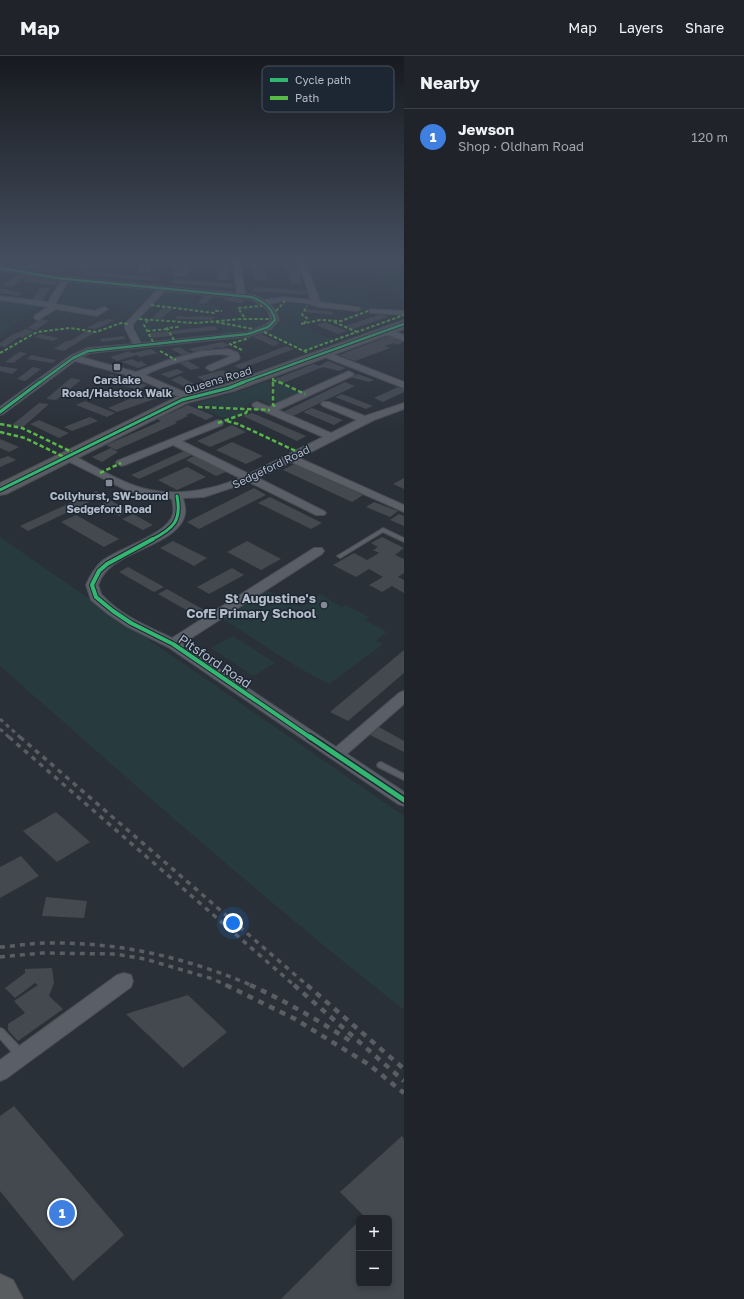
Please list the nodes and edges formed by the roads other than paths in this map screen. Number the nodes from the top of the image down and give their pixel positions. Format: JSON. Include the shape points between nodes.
{"nodes":[{"id":1,"x":136,"y":317,"type":"edge"},
{"id":2,"x":275,"y":317,"type":"edge"},
{"id":3,"x":404,"y":324,"type":"edge"},
{"id":4,"x":386,"y":331,"type":"junction"},
{"id":5,"x":404,"y":338,"type":"edge"},
{"id":6,"x":138,"y":345,"type":"junction"},
{"id":7,"x":325,"y":354,"type":"junction"},
{"id":8,"x":73,"y":358,"type":"junction"},
{"id":9,"x":211,"y":368,"type":"dead end"},
{"id":10,"x":349,"y":374,"type":"dead end"},
{"id":11,"x":137,"y":375,"type":"junction"},
{"id":12,"x":404,"y":385,"type":"edge"},
{"id":13,"x":190,"y":398,"type":"junction"},
{"id":14,"x":326,"y":404,"type":"dead end"},
{"id":15,"x":257,"y":405,"type":"dead end"},
{"id":16,"x":404,"y":406,"type":"edge"},
{"id":17,"x":270,"y":410,"type":"junction"},
{"id":18,"x":0,"y":412,"type":"edge"},
{"id":19,"x":366,"y":420,"type":"junction"},
{"id":20,"x":218,"y":423,"type":"dead end"},
{"id":21,"x":332,"y":437,"type":"junction"},
{"id":22,"x":173,"y":441,"type":"junction"},
{"id":23,"x":66,"y":456,"type":"junction"},
{"id":24,"x":290,"y":458,"type":"junction"},
{"id":25,"x":121,"y":464,"type":"dead end"},
{"id":26,"x":250,"y":479,"type":"junction"},
{"id":27,"x":0,"y":490,"type":"edge"},
{"id":28,"x":177,"y":496,"type":"junction"},
{"id":29,"x":402,"y":506,"type":"edge"},
{"id":30,"x":320,"y":513,"type":"dead end"},
{"id":31,"x":404,"y":540,"type":"edge"},
{"id":32,"x":318,"y":551,"type":"dead end"},
{"id":33,"x":340,"y":556,"type":"dead end"},
{"id":34,"x":174,"y":644,"type":"junction"},
{"id":35,"x":404,"y":696,"type":"edge"},
{"id":36,"x":337,"y":754,"type":"junction"},
{"id":37,"x":381,"y":765,"type":"dead end"},
{"id":38,"x":404,"y":777,"type":"edge"},
{"id":39,"x":404,"y":800,"type":"edge"},
{"id":40,"x":124,"y":981,"type":"dead end"},
{"id":41,"x":0,"y":1032,"type":"edge"},
{"id":42,"x":22,"y":1056,"type":"junction"},
{"id":43,"x":0,"y":1072,"type":"edge"},
{"id":44,"x":0,"y":1293,"type":"edge"},
{"id":45,"x":4,"y":1299,"type":"edge"}],
"edges":[{"from":1,"to":6,"type":"street","via":[[129,324],[129,328]]},
{"from":2,"to":6,"type":"street","via":[[268,327],[259,331],[234,336]]},
{"from":3,"to":4,"type":"highway","name":"Queens Road"},
{"from":4,"to":5,"type":"street"},
{"from":4,"to":7,"type":"highway","name":"Queens Road"},
{"from":6,"to":8,"type":"street","via":[[88,351]]},
{"from":7,"to":12,"type":"street"},
{"from":7,"to":13,"type":"highway","name":"Queens Road","via":[[229,388]]},
{"from":8,"to":11,"type":"street"},
{"from":8,"to":18,"type":"street"},
{"from":9,"to":11,"type":"street","via":[[235,358],[235,355],[222,351],[188,357]]},
{"from":10,"to":17,"type":"street"},
{"from":11,"to":13,"type":"street"},
{"from":13,"to":23,"type":"highway","name":"Queens Road"},
{"from":14,"to":19,"type":"street"},
{"from":15,"to":17,"type":"street"},
{"from":16,"to":19,"type":"street","name":"Sedgeford Road"},
{"from":17,"to":21,"type":"street"},
{"from":19,"to":21,"type":"street","name":"Sedgeford Road"},
{"from":20,"to":22,"type":"street"},
{"from":21,"to":24,"type":"street","name":"Sedgeford Road"},
{"from":22,"to":25,"type":"street"},
{"from":22,"to":26,"type":"street"},
{"from":23,"to":27,"type":"highway","name":"Queens Road"},
{"from":23,"to":28,"type":"street","name":"Sedgeford Road","via":[[131,489]]},
{"from":24,"to":26,"type":"street","name":"Sedgeford Road"},
{"from":24,"to":29,"type":"street"},
{"from":26,"to":28,"type":"street","name":"Sedgeford Road","via":[[228,488]]},
{"from":26,"to":30,"type":"street"},
{"from":28,"to":34,"type":"street","name":"Pitsford Road","via":[[179,516],[172,526],[116,558],[99,571],[92,586],[96,597],[113,611]]},
{"from":31,"to":33,"type":"lane","via":[[382,530]]},
{"from":32,"to":34,"type":"street"},
{"from":34,"to":36,"type":"street","name":"Pitsford Road"},
{"from":35,"to":36,"type":"street"},
{"from":36,"to":39,"type":"street","name":"Pitsford Road"},
{"from":37,"to":38,"type":"lane"},
{"from":40,"to":42,"type":"street"},
{"from":41,"to":42,"type":"lane"},
{"from":42,"to":43,"type":"street"},
{"from":44,"to":45,"type":"highway"}]}
